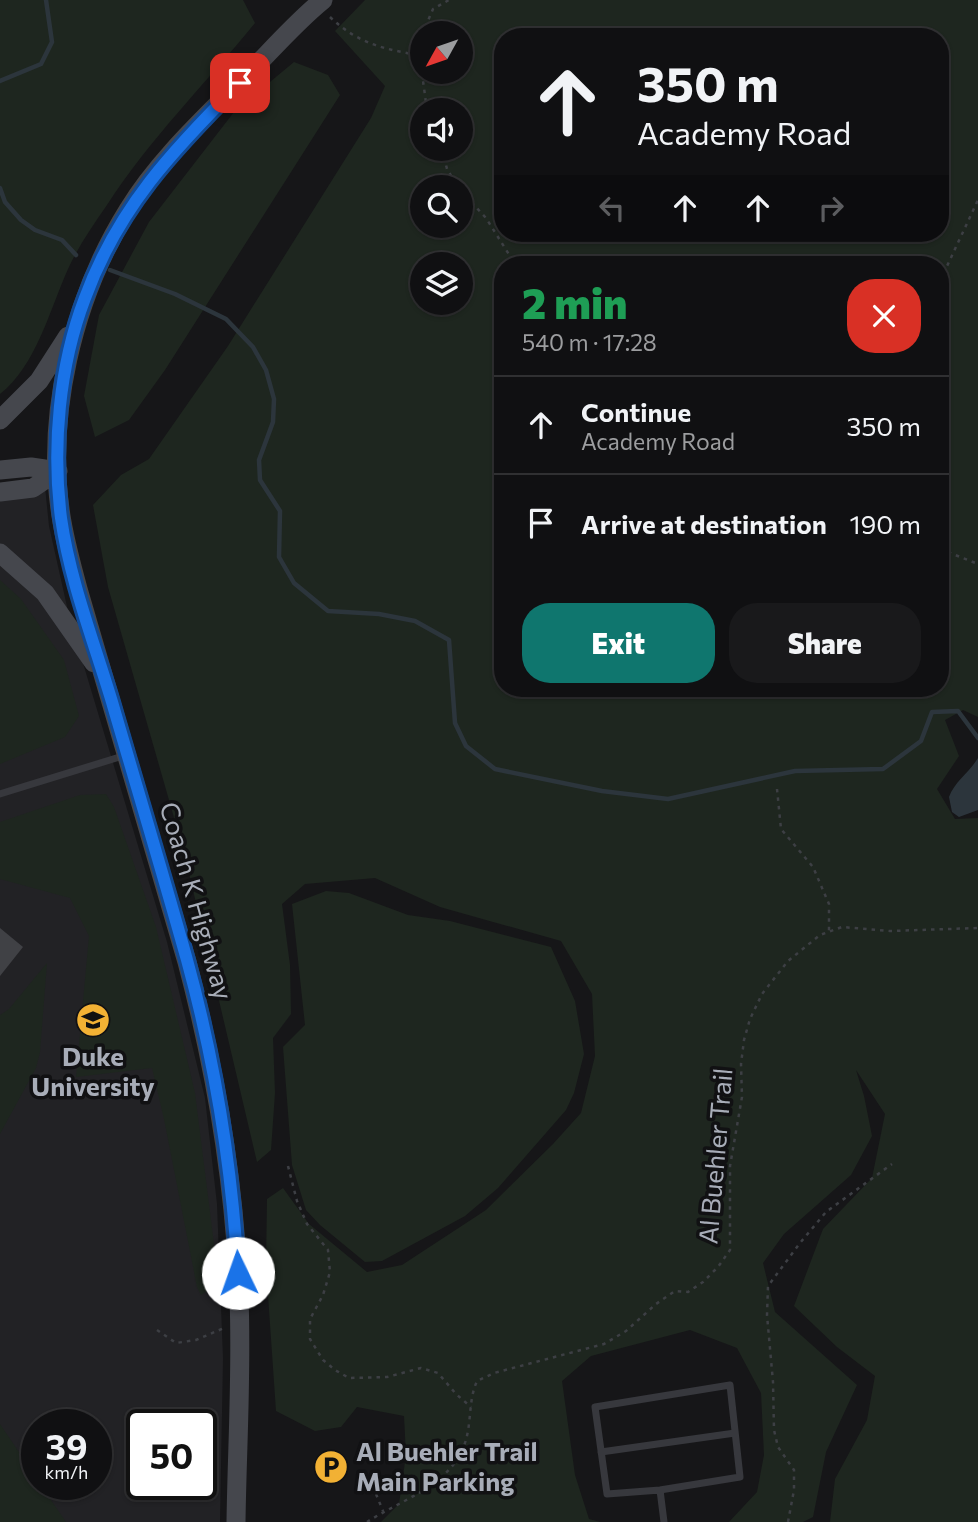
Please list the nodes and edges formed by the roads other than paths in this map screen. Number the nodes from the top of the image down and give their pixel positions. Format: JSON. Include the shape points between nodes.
{"nodes":[{"id":1,"x":321,"y":2,"type":"edge"},
{"id":2,"x":76,"y":324,"type":"junction"},
{"id":3,"x":0,"y":420,"type":"edge"},
{"id":4,"x":0,"y":470,"type":"edge"},
{"id":5,"x":58,"y":471,"type":"junction"},
{"id":6,"x":0,"y":492,"type":"edge"},
{"id":7,"x":0,"y":553,"type":"edge"},
{"id":8,"x":105,"y":678,"type":"junction"},
{"id":9,"x":127,"y":755,"type":"junction"},
{"id":10,"x":0,"y":794,"type":"edge"},
{"id":11,"x":735,"y":1433,"type":"junction"},
{"id":12,"x":601,"y":1452,"type":"junction"},
{"id":13,"x":660,"y":1490,"type":"junction"},
{"id":14,"x":236,"y":1522,"type":"edge"},
{"id":15,"x":663,"y":1522,"type":"edge"}],
"edges":[{"from":1,"to":2,"type":"main road","via":[[201,121],[150,179],[98,265]]},
{"from":2,"to":3,"type":"main road","via":[[39,381]]},
{"from":2,"to":5,"type":"main road","name":"Coach K Highway","via":[[63,394]]},
{"from":4,"to":5,"type":"main road","via":[[32,467]]},
{"from":5,"to":6,"type":"main road","via":[[33,488]]},
{"from":5,"to":8,"type":"main road","name":"Coach K Highway","via":[[67,543]]},
{"from":7,"to":8,"type":"main road","via":[[45,593]]},
{"from":8,"to":9,"type":"main road","name":"Coach K Highway"},
{"from":9,"to":10,"type":"lane"},
{"from":9,"to":14,"type":"main road","name":"Coach K Highway","via":[[215,1078],[233,1203],[240,1322]]},
{"from":11,"to":12,"type":"lane"},
{"from":11,"to":12,"type":"lane","via":[[730,1385],[596,1407]]},
{"from":11,"to":13,"type":"lane","via":[[740,1477]]},
{"from":12,"to":13,"type":"lane","via":[[607,1494]]},
{"from":13,"to":15,"type":"lane"}]}
